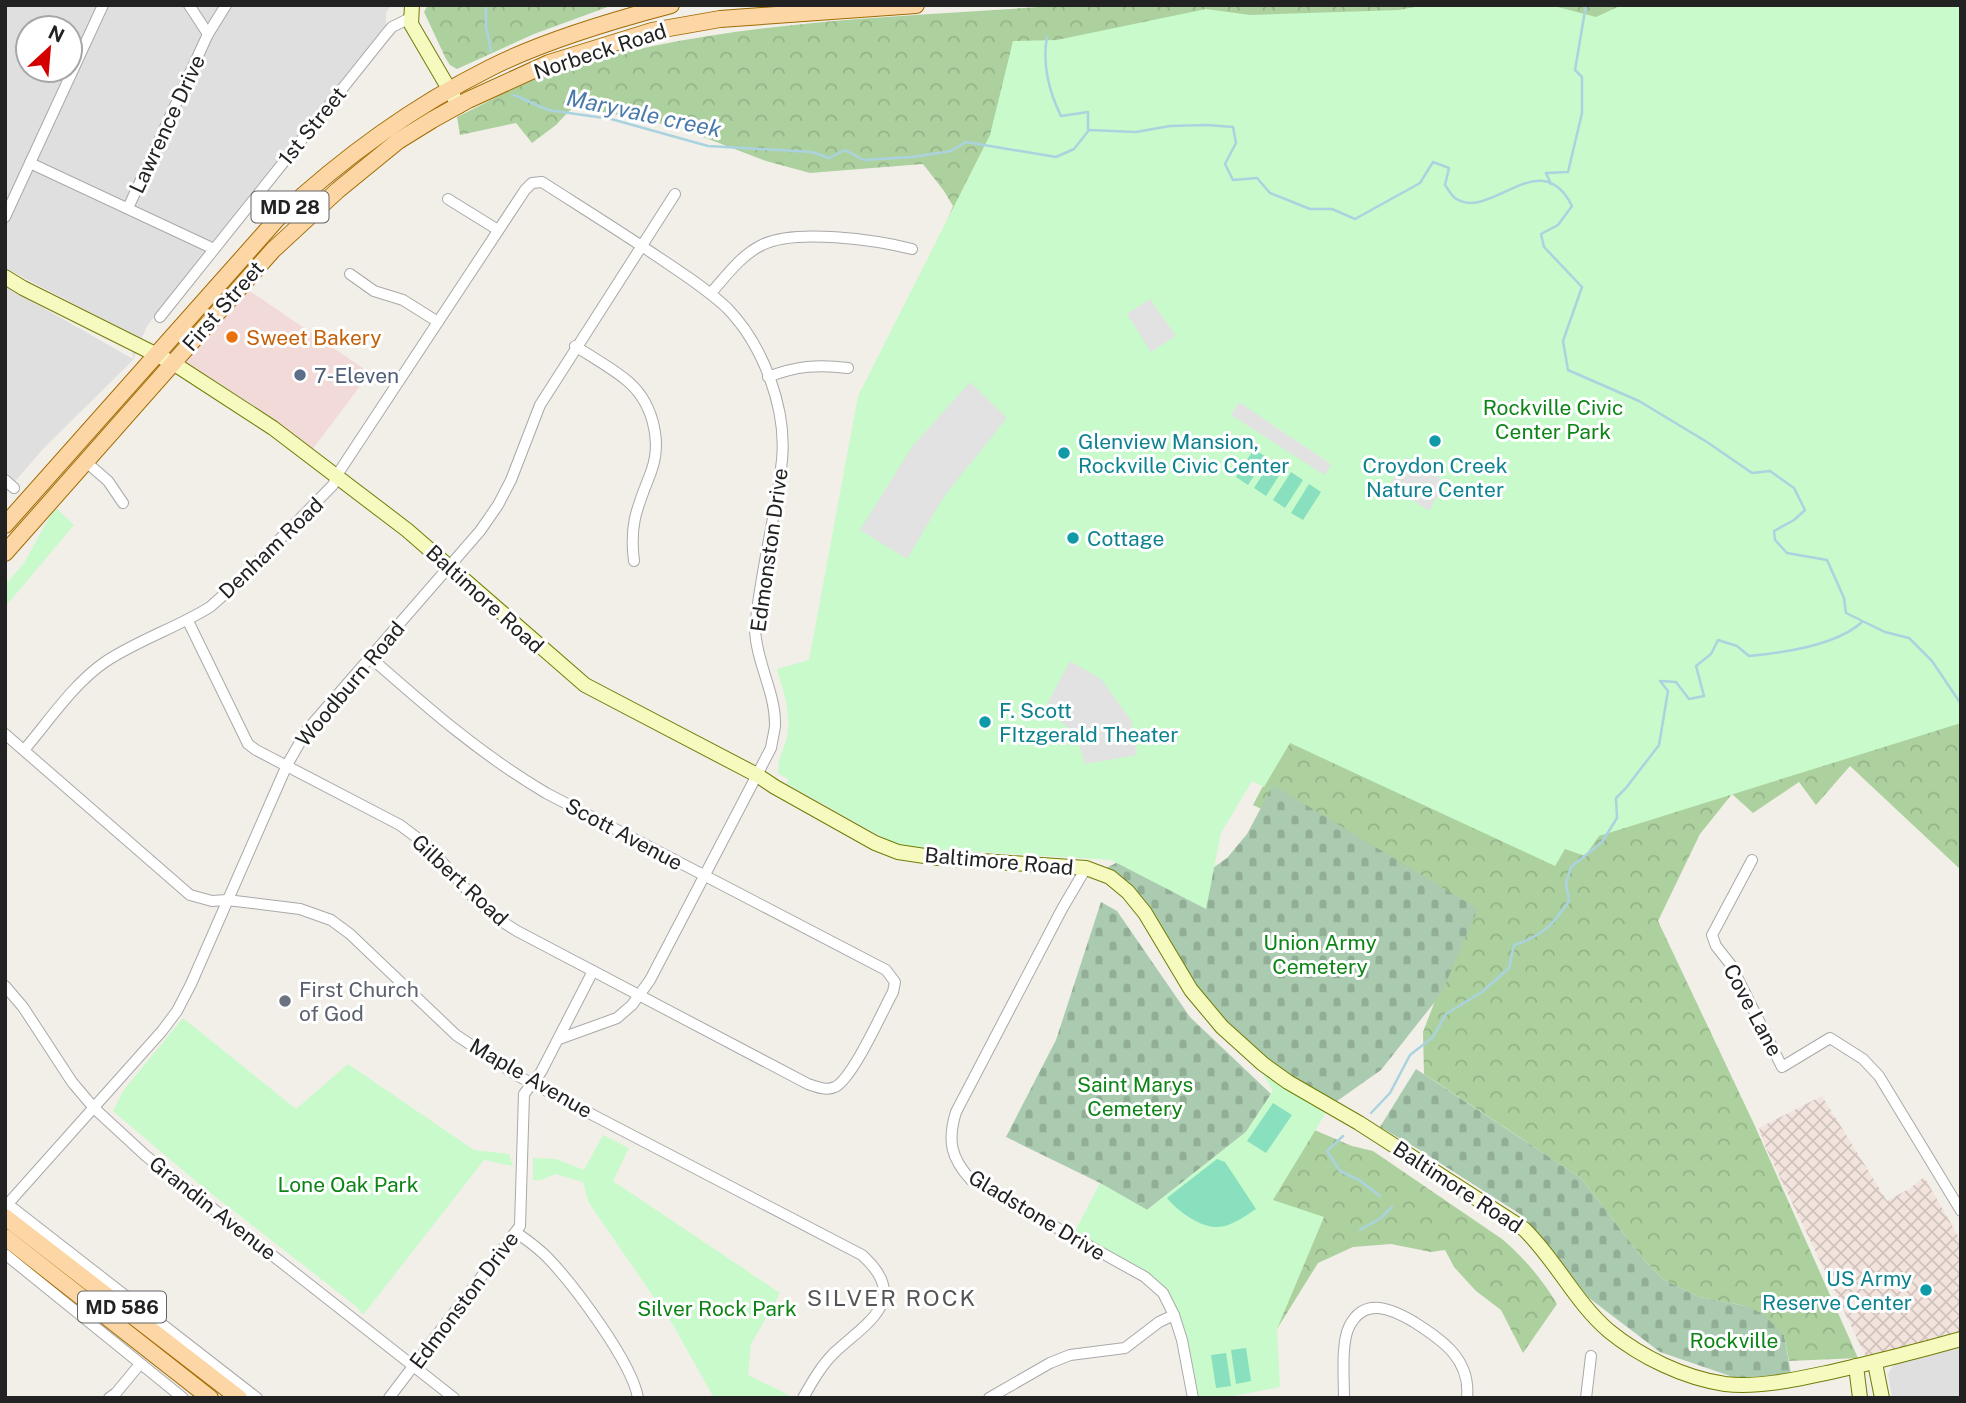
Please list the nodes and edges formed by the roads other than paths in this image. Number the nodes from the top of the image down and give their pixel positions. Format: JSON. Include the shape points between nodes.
{"nodes":[{"id":1,"x":103,"y":5,"type":"edge"},
{"id":2,"x":189,"y":5,"type":"edge"},
{"id":3,"x":226,"y":5,"type":"edge"},
{"id":4,"x":671,"y":5,"type":"edge"},
{"id":5,"x":916,"y":5,"type":"edge"},
{"id":6,"x":411,"y":12,"type":"edge"},
{"id":7,"x":208,"y":34,"type":"junction"},
{"id":8,"x":450,"y":90,"type":"junction"},
{"id":9,"x":459,"y":106,"type":"junction"},
{"id":10,"x":30,"y":163,"type":"junction"},
{"id":11,"x":532,"y":183,"type":"joint"},
{"id":12,"x":676,"y":194,"type":"dead end"},
{"id":13,"x":448,"y":199,"type":"dead end"},
{"id":14,"x":128,"y":208,"type":"junction"},
{"id":15,"x":5,"y":217,"type":"edge"},
{"id":16,"x":498,"y":230,"type":"junction"},
{"id":17,"x":642,"y":246,"type":"junction"},
{"id":18,"x":214,"y":249,"type":"junction"},
{"id":19,"x":912,"y":249,"type":"dead end"},
{"id":20,"x":350,"y":274,"type":"dead end"},
{"id":21,"x":5,"y":277,"type":"edge"},
{"id":22,"x":711,"y":293,"type":"junction"},
{"id":23,"x":160,"y":317,"type":"dead end"},
{"id":24,"x":438,"y":322,"type":"junction"},
{"id":25,"x":575,"y":346,"type":"junction"},
{"id":26,"x":157,"y":354,"type":"junction"},
{"id":27,"x":173,"y":363,"type":"junction"},
{"id":28,"x":848,"y":368,"type":"dead end"},
{"id":29,"x":768,"y":377,"type":"junction"},
{"id":30,"x":85,"y":461,"type":"junction"},
{"id":31,"x":337,"y":475,"type":"junction"},
{"id":32,"x":123,"y":503,"type":"dead end"},
{"id":33,"x":5,"y":524,"type":"edge"},
{"id":34,"x":5,"y":552,"type":"edge"},
{"id":35,"x":634,"y":561,"type":"dead end"},
{"id":36,"x":449,"y":567,"type":"junction"},
{"id":37,"x":188,"y":621,"type":"junction"},
{"id":38,"x":370,"y":657,"type":"junction"},
{"id":39,"x":5,"y":734,"type":"edge"},
{"id":40,"x":24,"y":750,"type":"junction"},
{"id":41,"x":287,"y":765,"type":"junction"},
{"id":42,"x":757,"y":775,"type":"junction"},
{"id":43,"x":1752,"y":860,"type":"dead end"},
{"id":44,"x":1086,"y":868,"type":"junction"},
{"id":45,"x":704,"y":876,"type":"junction"},
{"id":46,"x":227,"y":900,"type":"junction"},
{"id":47,"x":593,"y":971,"type":"junction"},
{"id":48,"x":5,"y":986,"type":"edge"},
{"id":49,"x":639,"y":995,"type":"junction"},
{"id":50,"x":559,"y":1039,"type":"junction"},
{"id":51,"x":532,"y":1083,"type":"junction"},
{"id":52,"x":835,"y":1087,"type":"joint"},
{"id":53,"x":94,"y":1108,"type":"junction"},
{"id":54,"x":6,"y":1207,"type":"edge"},
{"id":55,"x":1961,"y":1211,"type":"edge"},
{"id":56,"x":517,"y":1233,"type":"junction"},
{"id":57,"x":5,"y":1237,"type":"edge"},
{"id":58,"x":5,"y":1254,"type":"edge"},
{"id":59,"x":1174,"y":1315,"type":"junction"},
{"id":60,"x":1961,"y":1339,"type":"edge"},
{"id":61,"x":1591,"y":1356,"type":"dead end"},
{"id":62,"x":1875,"y":1363,"type":"junction"},
{"id":63,"x":140,"y":1364,"type":"junction"},
{"id":64,"x":414,"y":1366,"type":"junction"},
{"id":65,"x":1856,"y":1366,"type":"junction"},
{"id":66,"x":109,"y":1398,"type":"edge"},
{"id":67,"x":183,"y":1398,"type":"edge"},
{"id":68,"x":210,"y":1398,"type":"edge"},
{"id":69,"x":239,"y":1398,"type":"edge"},
{"id":70,"x":257,"y":1398,"type":"edge"},
{"id":71,"x":389,"y":1398,"type":"edge"},
{"id":72,"x":454,"y":1398,"type":"edge"},
{"id":73,"x":638,"y":1398,"type":"edge"},
{"id":74,"x":803,"y":1398,"type":"edge"},
{"id":75,"x":989,"y":1398,"type":"edge"},
{"id":76,"x":1193,"y":1398,"type":"edge"},
{"id":77,"x":1344,"y":1398,"type":"edge"},
{"id":78,"x":1467,"y":1398,"type":"edge"},
{"id":79,"x":1586,"y":1398,"type":"edge"},
{"id":80,"x":1860,"y":1398,"type":"edge"},
{"id":81,"x":1882,"y":1398,"type":"edge"}],
"edges":[{"from":1,"to":10,"type":"street"},
{"from":2,"to":7,"type":"street","name":"Lawrence Drive"},
{"from":3,"to":7,"type":"street"},
{"from":4,"to":8,"type":"main road","name":"Norbeck Road","number":"MD 28","via":[[547,45]]},
{"from":5,"to":9,"type":"main road","name":"Norbeck Road","number":"MD 28","via":[[732,18],[652,31],[550,63]]},
{"from":6,"to":8,"type":"street","via":[[411,24]]},
{"from":6,"to":18,"type":"street","name":"1st Street","via":[[392,26]]},
{"from":7,"to":14,"type":"street","name":"Lawrence Drive"},
{"from":8,"to":9,"type":"street"},
{"from":8,"to":26,"type":"main road","name":"First Street","number":"MD 28","via":[[311,187]]},
{"from":9,"to":27,"type":"main road","name":"First Street","number":"MD 28","via":[[398,141],[299,224]]},
{"from":10,"to":14,"type":"street"},
{"from":10,"to":15,"type":"street"},
{"from":11,"to":16,"type":"street","name":"Denham Road"},
{"from":11,"to":17,"type":"street","name":"Edmonston Drive","via":[[542,182]]},
{"from":12,"to":17,"type":"street","name":"Woodburn Road"},
{"from":13,"to":16,"type":"street"},
{"from":14,"to":18,"type":"street"},
{"from":16,"to":24,"type":"street","name":"Denham Road"},
{"from":17,"to":22,"type":"street","name":"Edmonston Drive"},
{"from":17,"to":25,"type":"street","name":"Woodburn Road"},
{"from":18,"to":23,"type":"street","name":"1st Street"},
{"from":19,"to":22,"type":"street","via":[[781,237],[746,255]]},
{"from":20,"to":24,"type":"street"},
{"from":21,"to":26,"type":"street","name":"Baltimore Road"},
{"from":22,"to":29,"type":"street","name":"Edmonston Drive","via":[[745,331]]},
{"from":24,"to":31,"type":"street","name":"Denham Road"},
{"from":25,"to":35,"type":"street","via":[[637,390],[655,429],[656,454],[633,521]]},
{"from":25,"to":36,"type":"street","name":"Woodburn Road","via":[[540,405],[498,505]]},
{"from":26,"to":27,"type":"street","name":"Baltimore Road"},
{"from":26,"to":33,"type":"main road","name":"First Street","number":"MD 28"},
{"from":27,"to":30,"type":"main road","name":"First Street","number":"MD 28"},
{"from":27,"to":31,"type":"street","name":"Baltimore Road"},
{"from":28,"to":29,"type":"street","via":[[808,366]]},
{"from":29,"to":42,"type":"street","name":"Edmonston Drive","via":[[780,419],[782,458],[755,646],[775,728]]},
{"from":30,"to":32,"type":"street","via":[[108,481]]},
{"from":30,"to":34,"type":"main road","name":"First Street","number":"MD 28"},
{"from":31,"to":36,"type":"street","name":"Baltimore Road"},
{"from":31,"to":37,"type":"street","name":"Denham Road","via":[[327,493],[236,584]]},
{"from":36,"to":38,"type":"street","name":"Woodburn Road"},
{"from":36,"to":42,"type":"street","name":"Baltimore Road","via":[[585,685]]},
{"from":37,"to":40,"type":"street","name":"Denham Road","via":[[103,664]]},
{"from":37,"to":41,"type":"street","name":"Gilbert Road","via":[[248,744]]},
{"from":38,"to":41,"type":"street","name":"Woodburn Road","via":[[307,730]]},
{"from":38,"to":45,"type":"street","name":"Scott Avenue","via":[[505,769]]},
{"from":39,"to":40,"type":"street","name":"Maple Avenue"},
{"from":40,"to":46,"type":"street","name":"Maple Avenue","via":[[185,890],[203,899]]},
{"from":41,"to":46,"type":"street","name":"Woodburn Road"},
{"from":41,"to":47,"type":"street","name":"Gilbert Road","via":[[400,825],[428,846],[495,917]]},
{"from":42,"to":44,"type":"street","name":"Baltimore Road","via":[[898,852]]},
{"from":42,"to":45,"type":"street","name":"Edmonston Drive"},
{"from":43,"to":55,"type":"street","name":"Cove Lane","via":[[1712,935],[1782,1067],[1830,1038],[1863,1059],[1896,1100]]},
{"from":44,"to":59,"type":"street","name":"Gladstone Drive","via":[[956,1112],[950,1142],[958,1166],[971,1180],[1145,1277],[1163,1293]]},
{"from":44,"to":65,"type":"street","name":"Baltimore Road","via":[[1110,877],[1128,892],[1191,990],[1263,1065],[1524,1229],[1582,1304],[1633,1348],[1669,1367],[1727,1384],[1803,1378]]},
{"from":45,"to":49,"type":"street","name":"Edmonston Drive"},
{"from":45,"to":52,"type":"street","name":"Scott Avenue","via":[[886,970],[895,982],[848,1077]]},
{"from":46,"to":51,"type":"street","name":"Maple Avenue","via":[[300,909],[331,920],[456,1035]]},
{"from":46,"to":53,"type":"street","name":"Woodburn Road","via":[[177,1011]]},
{"from":47,"to":49,"type":"street","name":"Gilbert Road"},
{"from":47,"to":50,"type":"street","name":"Edmonston Drive"},
{"from":48,"to":53,"type":"street","name":"Grandin Avenue"},
{"from":49,"to":50,"type":"street","name":"Edmonston Drive","via":[[617,1018]]},
{"from":49,"to":52,"type":"street","name":"Gilbert Road","via":[[808,1084]]},
{"from":50,"to":51,"type":"street","name":"Edmonston Drive"},
{"from":51,"to":56,"type":"street","name":"Edmonston Drive","via":[[523,1103]]},
{"from":51,"to":74,"type":"street","name":"Maple Avenue","via":[[862,1255],[875,1267],[884,1289],[878,1314],[834,1354]]},
{"from":53,"to":54,"type":"street","name":"Woodburn Road"},
{"from":53,"to":64,"type":"street","name":"Grandin Avenue","via":[[146,1156]]},
{"from":54,"to":69,"type":"main road","number":"MD 586"},
{"from":54,"to":70,"type":"street"},
{"from":56,"to":64,"type":"street","name":"Edmonston Drive"},
{"from":56,"to":73,"type":"street","via":[[561,1272],[621,1355]]},
{"from":57,"to":68,"type":"main road","number":"MD 586"},
{"from":58,"to":63,"type":"street"},
{"from":59,"to":75,"type":"street","via":[[1125,1348],[1070,1355]]},
{"from":59,"to":76,"type":"street","name":"Gladstone Drive"},
{"from":60,"to":62,"type":"street","name":"Baltimore Road"},
{"from":61,"to":79,"type":"street"},
{"from":62,"to":65,"type":"street","name":"Baltimore Road"},
{"from":62,"to":81,"type":"street"},
{"from":63,"to":66,"type":"street"},
{"from":63,"to":67,"type":"street"},
{"from":64,"to":71,"type":"street","name":"Edmonston Drive"},
{"from":64,"to":72,"type":"street","name":"Grandin Avenue"},
{"from":65,"to":80,"type":"street"},
{"from":77,"to":78,"type":"street","via":[[1348,1328],[1359,1314],[1374,1307],[1392,1309],[1443,1341],[1457,1358]]}]}
